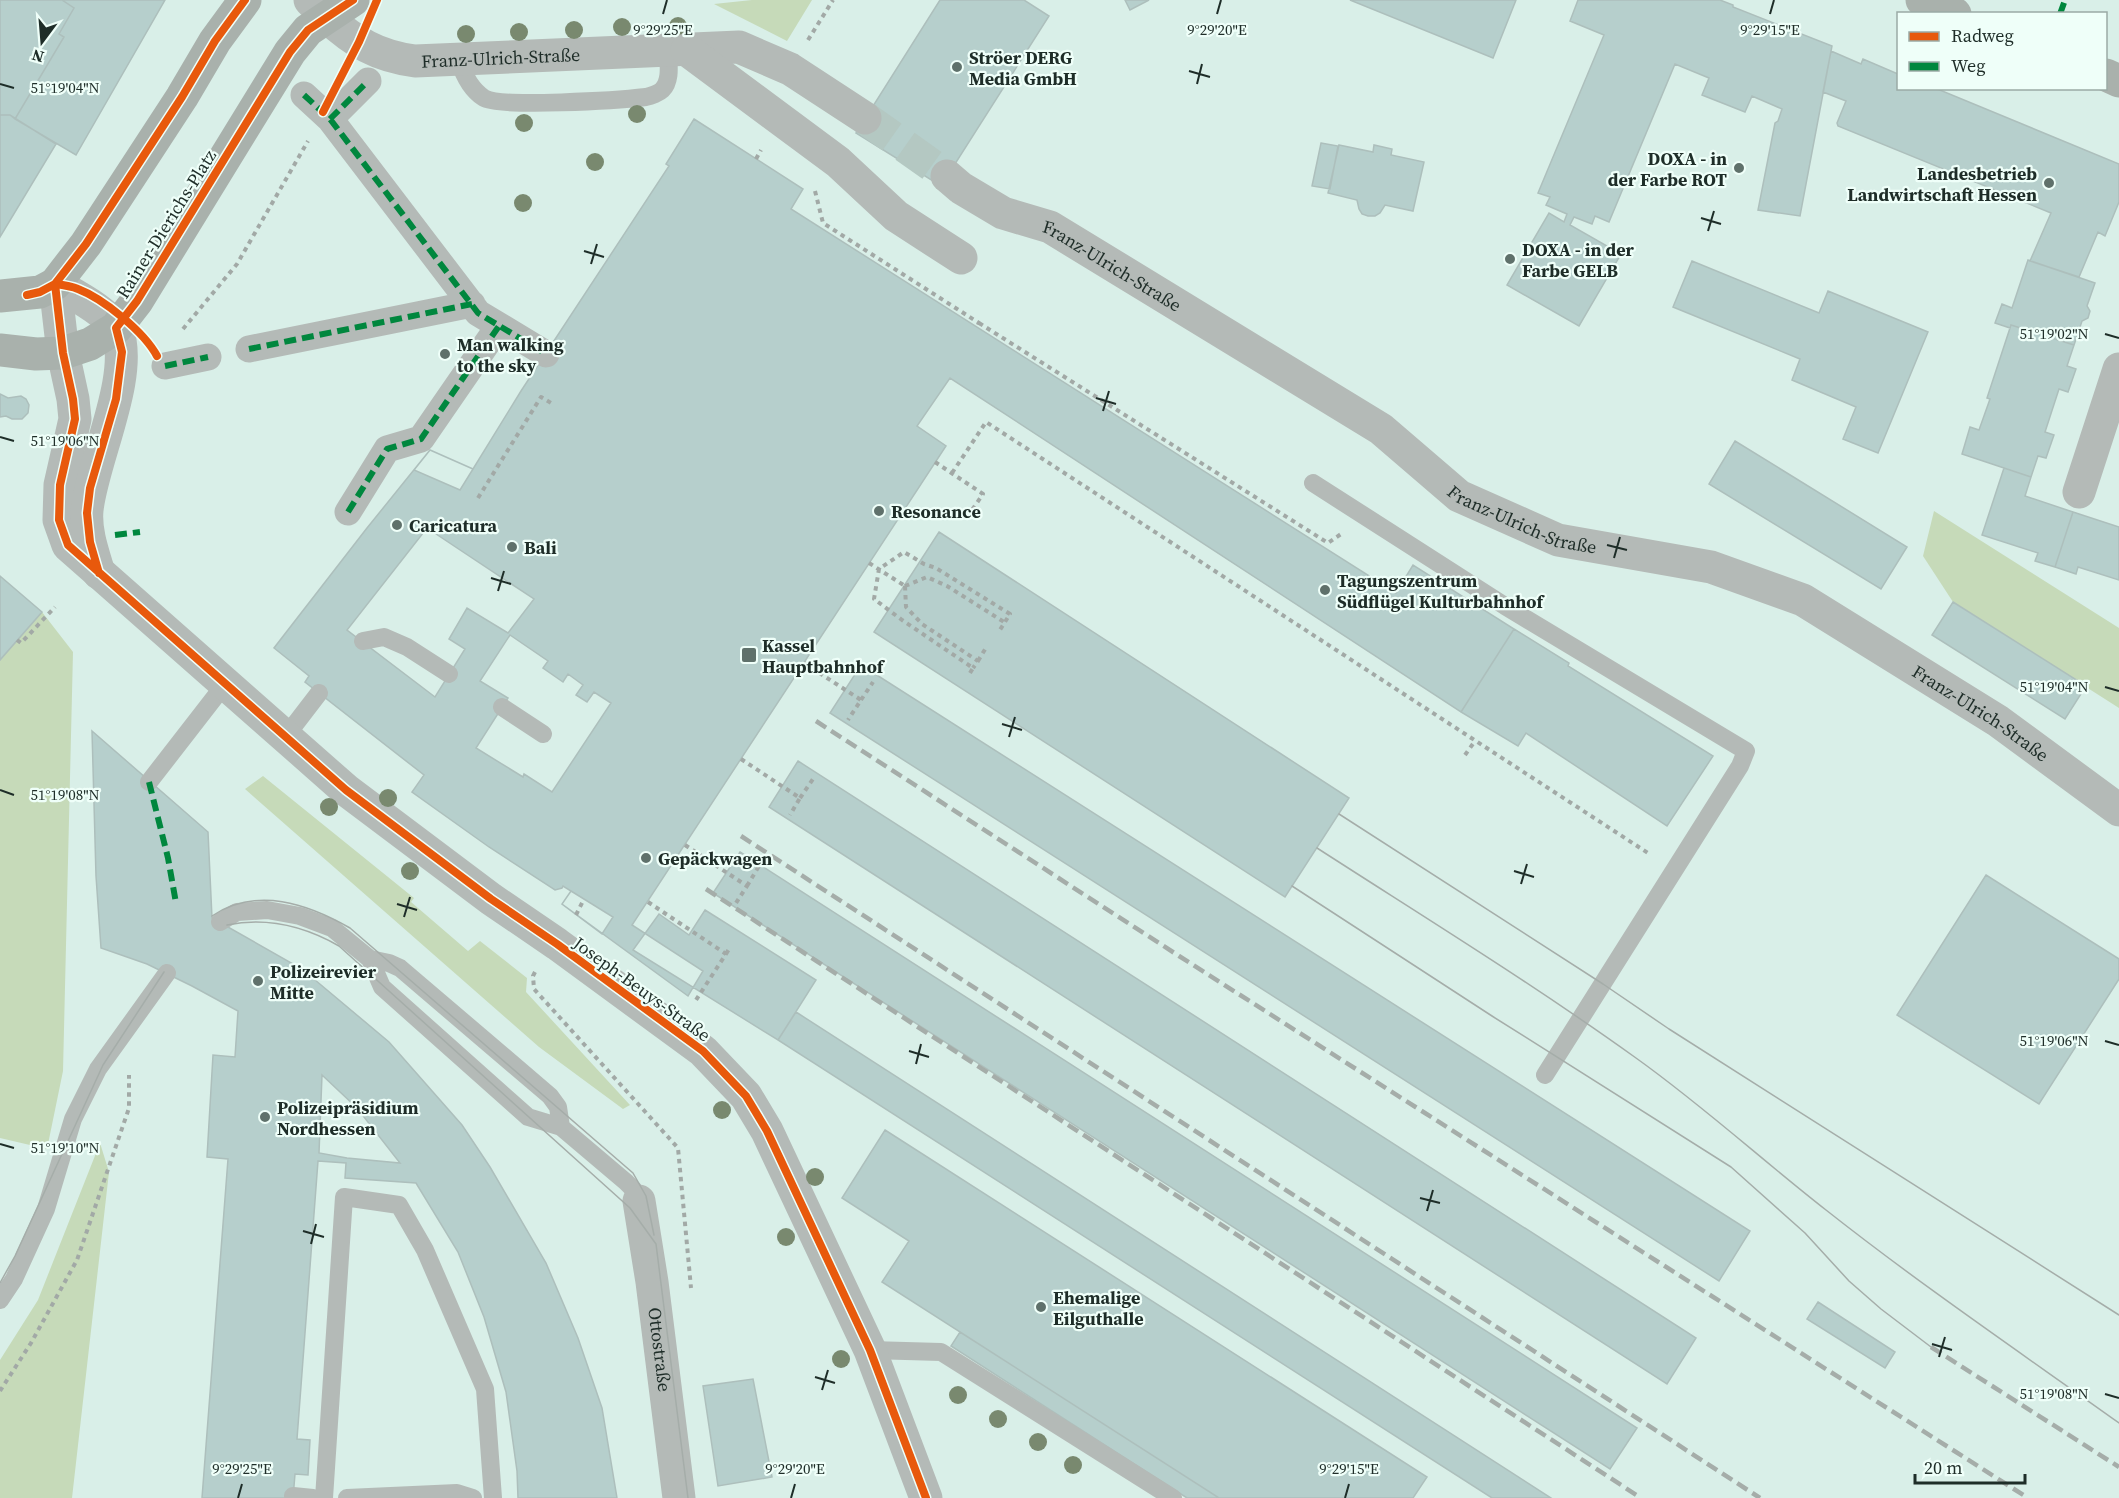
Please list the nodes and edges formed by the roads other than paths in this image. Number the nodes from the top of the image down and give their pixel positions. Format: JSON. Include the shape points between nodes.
{"nodes":[{"id":1,"x":244,"y":0,"type":"edge"},
{"id":2,"x":1922,"y":0,"type":"edge"},
{"id":3,"x":332,"y":4,"type":"edge"},
{"id":4,"x":1950,"y":12,"type":"edge"},
{"id":5,"x":677,"y":50,"type":"junction"},
{"id":6,"x":459,"y":60,"type":"junction"},
{"id":7,"x":368,"y":81,"type":"dead end"},
{"id":8,"x":865,"y":118,"type":"tunnel mouth"},
{"id":9,"x":947,"y":176,"type":"tunnel mouth"},
{"id":10,"x":961,"y":258,"type":"dead end"},
{"id":11,"x":27,"y":292,"type":"edge"},
{"id":12,"x":472,"y":304,"type":"junction"},
{"id":13,"x":499,"y":326,"type":"junction"},
{"id":14,"x":116,"y":328,"type":"junction"},
{"id":15,"x":249,"y":349,"type":"dead end"},
{"id":16,"x":0,"y":350,"type":"edge"},
{"id":17,"x":63,"y":353,"type":"junction"},
{"id":18,"x":546,"y":354,"type":"dead end"},
{"id":19,"x":208,"y":357,"type":"dead end"},
{"id":20,"x":165,"y":366,"type":"dead end"},
{"id":21,"x":2119,"y":369,"type":"edge"},
{"id":22,"x":1313,"y":483,"type":"dead end"},
{"id":23,"x":2079,"y":492,"type":"dead end"},
{"id":24,"x":348,"y":513,"type":"dead end"},
{"id":25,"x":99,"y":573,"type":"junction"},
{"id":26,"x":363,"y":641,"type":"dead end"},
{"id":27,"x":449,"y":674,"type":"dead end"},
{"id":28,"x":225,"y":684,"type":"junction"},
{"id":29,"x":319,"y":693,"type":"dead end"},
{"id":30,"x":502,"y":707,"type":"dead end"},
{"id":31,"x":543,"y":734,"type":"dead end"},
{"id":32,"x":286,"y":736,"type":"junction"},
{"id":33,"x":149,"y":782,"type":"dead end"},
{"id":34,"x":2119,"y":810,"type":"edge"},
{"id":35,"x":220,"y":922,"type":"dead end"},
{"id":36,"x":370,"y":959,"type":"junction"},
{"id":37,"x":167,"y":973,"type":"dead end"},
{"id":38,"x":1545,"y":1075,"type":"dead end"},
{"id":39,"x":561,"y":1127,"type":"junction"},
{"id":40,"x":639,"y":1201,"type":"joint"},
{"id":41,"x":0,"y":1300,"type":"edge"},
{"id":42,"x":870,"y":1350,"type":"junction"},
{"id":43,"x":293,"y":1496,"type":"dead end"},
{"id":44,"x":313,"y":1498,"type":"edge"},
{"id":45,"x":324,"y":1498,"type":"edge"},
{"id":46,"x":347,"y":1498,"type":"edge"},
{"id":47,"x":473,"y":1498,"type":"edge"},
{"id":48,"x":493,"y":1498,"type":"edge"},
{"id":49,"x":679,"y":1498,"type":"edge"},
{"id":50,"x":926,"y":1498,"type":"edge"},
{"id":51,"x":1173,"y":1498,"type":"edge"}],
"edges":[{"from":1,"to":11,"type":"main road","via":[[86,244]]},
{"from":2,"to":4,"type":"main road"},
{"from":3,"to":6,"type":"street","name":"Franz-Ulrich-Straße","via":[[359,42],[392,58]]},
{"from":3,"to":14,"type":"main road","name":"Rainer-Dierichs-Platz","via":[[290,52],[138,301]]},
{"from":5,"to":6,"type":"street","name":"Franz-Ulrich-Straße"},
{"from":5,"to":6,"type":"lane","via":[[669,80],[662,90],[648,97],[507,103],[484,98],[465,78]]},
{"from":5,"to":8,"type":"street","name":"Franz-Ulrich-Straße","via":[[740,46],[790,69]]},
{"from":5,"to":10,"type":"street","via":[[838,162],[896,216]]},
{"from":7,"to":12,"type":"street","via":[[319,109]]},
{"from":9,"to":34,"type":"street","name":"Franz-Ulrich-Straße","via":[[1003,213],[1050,227],[1381,429],[1459,496],[1558,540],[1711,567],[1803,600],[1998,721]]},
{"from":11,"to":14,"type":"street","name":"Rainer-Dierichs-Platz","via":[[89,302]]},
{"from":11,"to":17,"type":"street"},
{"from":12,"to":13,"type":"street","via":[[478,313]]},
{"from":12,"to":15,"type":"street"},
{"from":13,"to":18,"type":"street"},
{"from":13,"to":24,"type":"street","via":[[421,439],[387,449]]},
{"from":14,"to":17,"type":"main road","via":[[90,344]]},
{"from":14,"to":25,"type":"street","via":[[122,351],[116,399],[90,488],[87,513]]},
{"from":16,"to":17,"type":"main road"},
{"from":17,"to":25,"type":"street","via":[[75,419],[60,485],[59,520],[68,545]]},
{"from":19,"to":20,"type":"street"},
{"from":21,"to":23,"type":"street"},
{"from":22,"to":38,"type":"lane","via":[[1505,606],[1746,751]]},
{"from":25,"to":28,"type":"street"},
{"from":26,"to":27,"type":"lane","via":[[384,637]]},
{"from":28,"to":32,"type":"street","name":"Joseph-Beuys-Straße"},
{"from":28,"to":33,"type":"lane"},
{"from":29,"to":32,"type":"lane"},
{"from":30,"to":31,"type":"lane"},
{"from":32,"to":42,"type":"street","name":"Joseph-Beuys-Straße","via":[[346,790],[406,836],[702,1051],[746,1095],[767,1131]]},
{"from":35,"to":36,"type":"lane","via":[[237,912],[267,910],[300,916],[332,928]]},
{"from":36,"to":39,"type":"lane","via":[[382,987],[528,1117]]},
{"from":36,"to":39,"type":"lane","via":[[400,968],[550,1096],[558,1107]]},
{"from":37,"to":41,"type":"lane","via":[[98,1069],[73,1119],[46,1209],[14,1279]]},
{"from":39,"to":40,"type":"lane","via":[[626,1182]]},
{"from":40,"to":49,"type":"street","name":"Ottostraße"},
{"from":42,"to":50,"type":"street","name":"Joseph-Beuys-Straße"},
{"from":42,"to":51,"type":"lane","via":[[941,1352]]},
{"from":43,"to":44,"type":"lane"},
{"from":45,"to":48,"type":"lane","via":[[344,1197],[399,1205],[425,1250],[484,1389]]},
{"from":46,"to":47,"type":"lane","via":[[458,1493]]}]}
